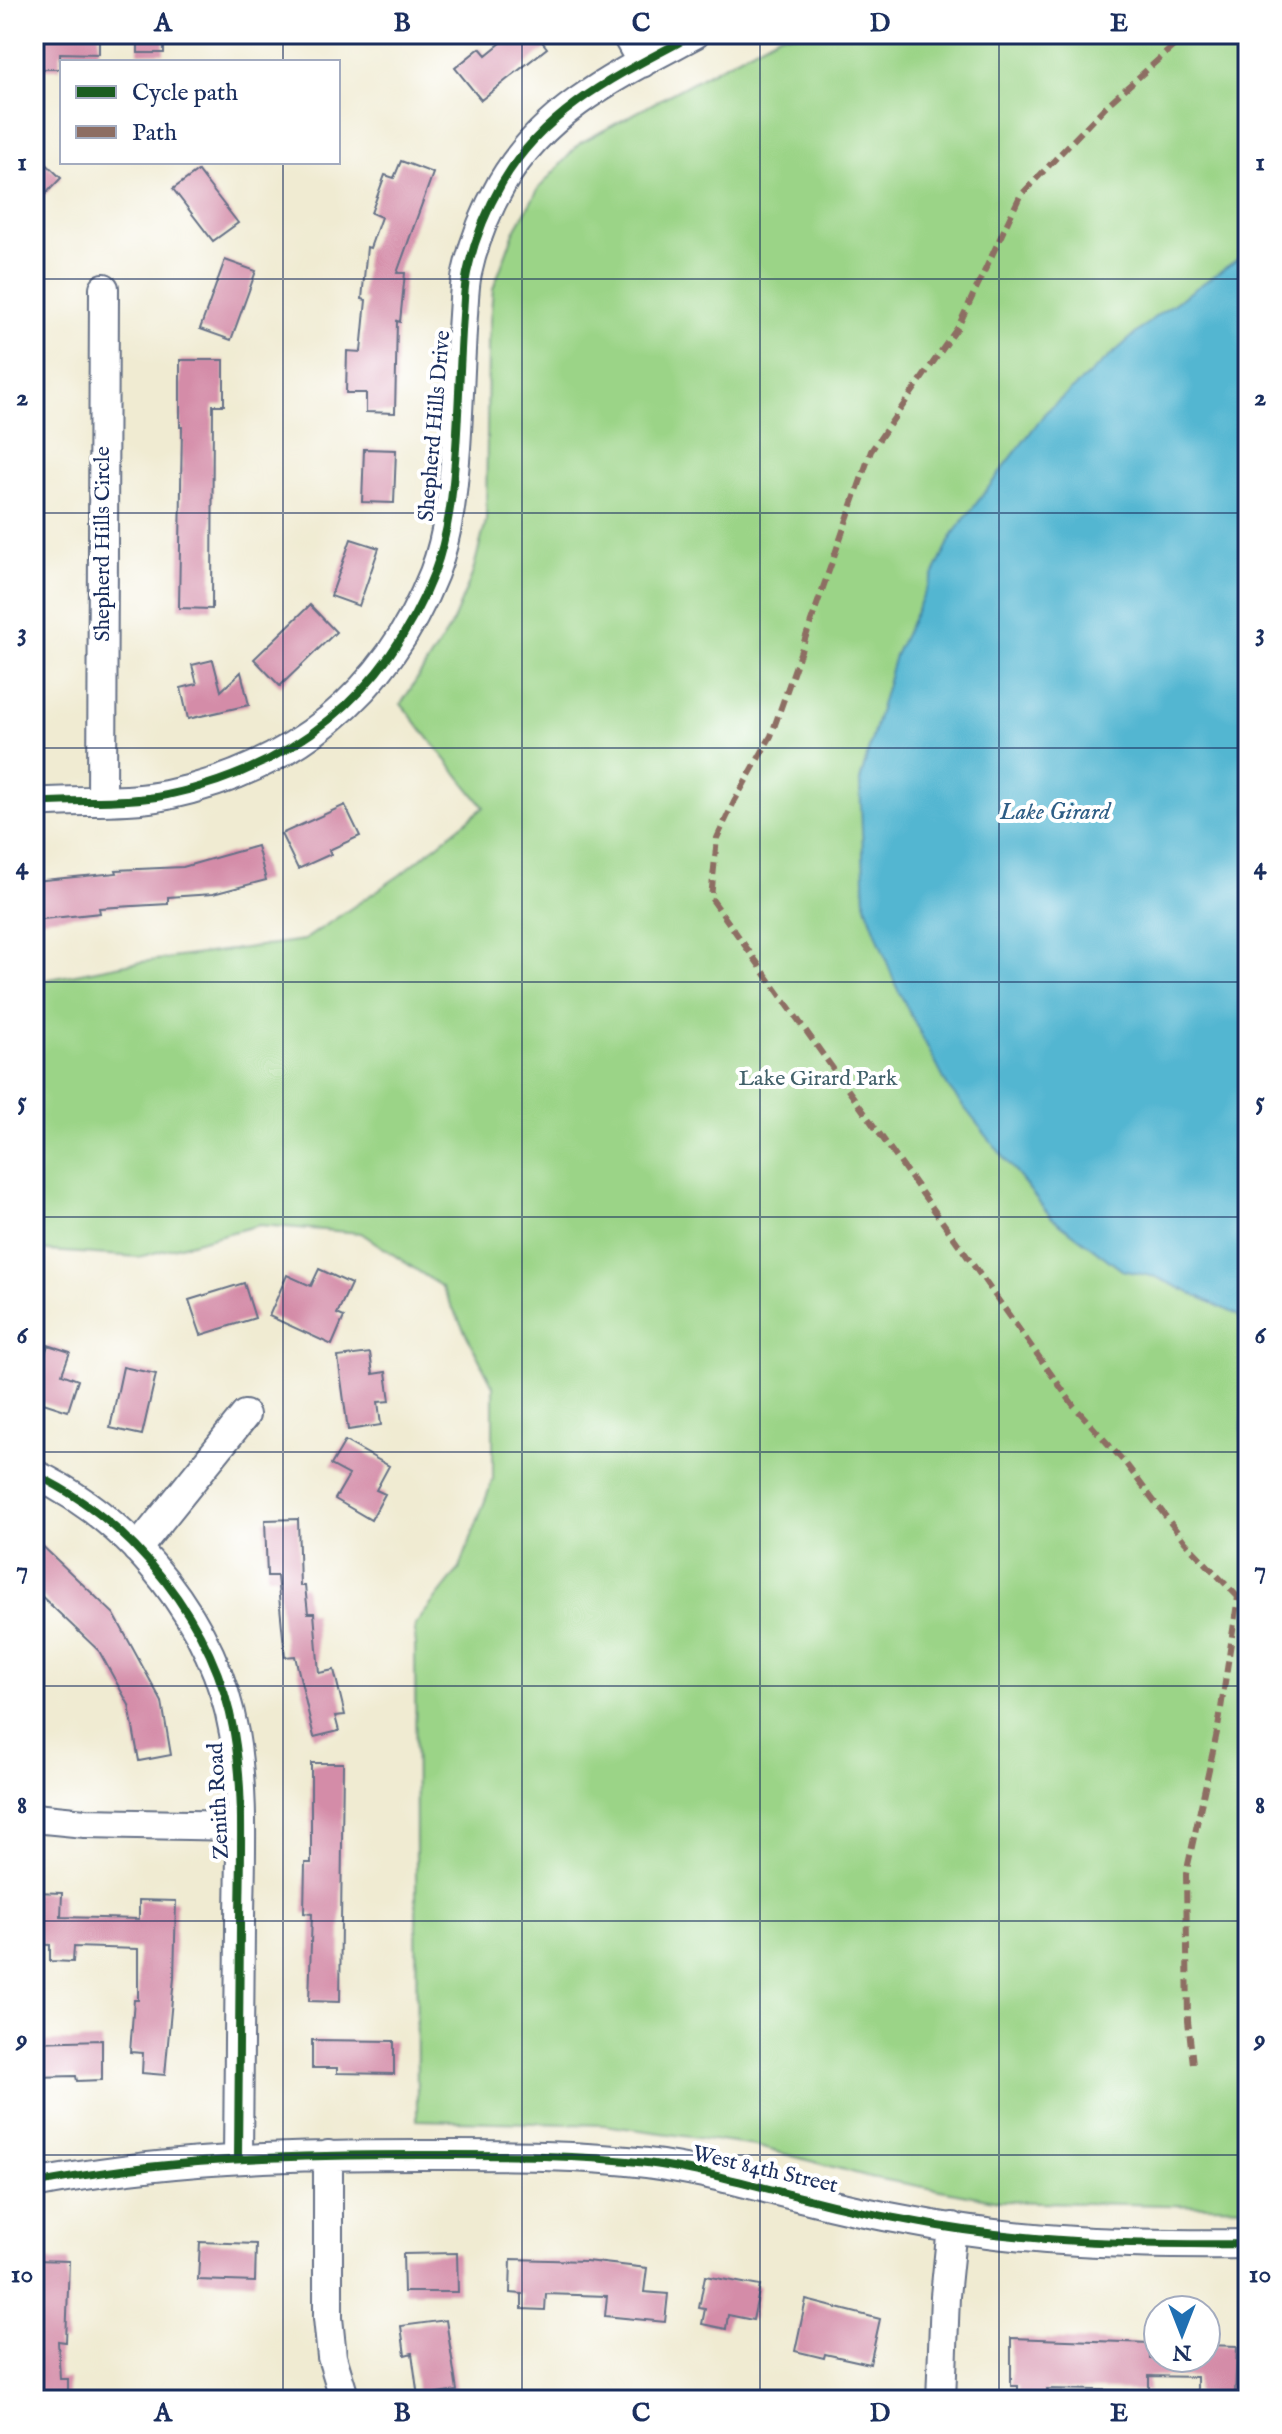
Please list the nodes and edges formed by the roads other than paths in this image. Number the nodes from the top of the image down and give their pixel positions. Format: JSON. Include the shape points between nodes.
{"nodes":[{"id":1,"x":626,"y":34,"type":"edge"},
{"id":2,"x":695,"y":34,"type":"edge"},
{"id":3,"x":642,"y":63,"type":"junction"},
{"id":4,"x":104,"y":288,"type":"dead end"},
{"id":5,"x":102,"y":800,"type":"junction"},
{"id":6,"x":34,"y":803,"type":"edge"},
{"id":7,"x":245,"y":1415,"type":"dead end"},
{"id":8,"x":34,"y":1474,"type":"edge"},
{"id":9,"x":137,"y":1549,"type":"junction"},
{"id":10,"x":34,"y":1818,"type":"edge"},
{"id":11,"x":240,"y":1826,"type":"junction"},
{"id":12,"x":328,"y":2155,"type":"junction"},
{"id":13,"x":238,"y":2158,"type":"junction"},
{"id":14,"x":34,"y":2184,"type":"edge"},
{"id":15,"x":952,"y":2227,"type":"junction"},
{"id":16,"x":1248,"y":2244,"type":"edge"},
{"id":17,"x":345,"y":2400,"type":"edge"},
{"id":18,"x":941,"y":2400,"type":"edge"}],
"edges":[{"from":1,"to":3,"type":"street"},
{"from":2,"to":3,"type":"street","name":"Shepherd Hills Drive"},
{"from":3,"to":5,"type":"street","name":"Shepherd Hills Drive","via":[[569,106],[533,140],[503,181],[479,228],[467,276],[450,511],[435,571],[409,626],[373,677],[330,721],[279,755],[221,781],[164,796]]},
{"from":4,"to":5,"type":"street","name":"Shepherd Hills Circle"},
{"from":5,"to":6,"type":"street","name":"Shepherd Hills Drive"},
{"from":7,"to":9,"type":"street"},
{"from":8,"to":9,"type":"street","name":"Zenith Road","via":[[110,1522]]},
{"from":9,"to":11,"type":"street","name":"Zenith Road","via":[[189,1616],[217,1672],[234,1732]]},
{"from":10,"to":11,"type":"street"},
{"from":11,"to":13,"type":"street","name":"Zenith Road"},
{"from":12,"to":13,"type":"street","name":"West 84th Street"},
{"from":12,"to":15,"type":"street","name":"West 84th Street","via":[[567,2156],[648,2164]]},
{"from":12,"to":17,"type":"street","via":[[328,2318],[332,2357]]},
{"from":13,"to":14,"type":"street","name":"West 84th Street"},
{"from":15,"to":16,"type":"street","name":"West 84th Street","via":[[1124,2244]]},
{"from":15,"to":18,"type":"street"}]}
